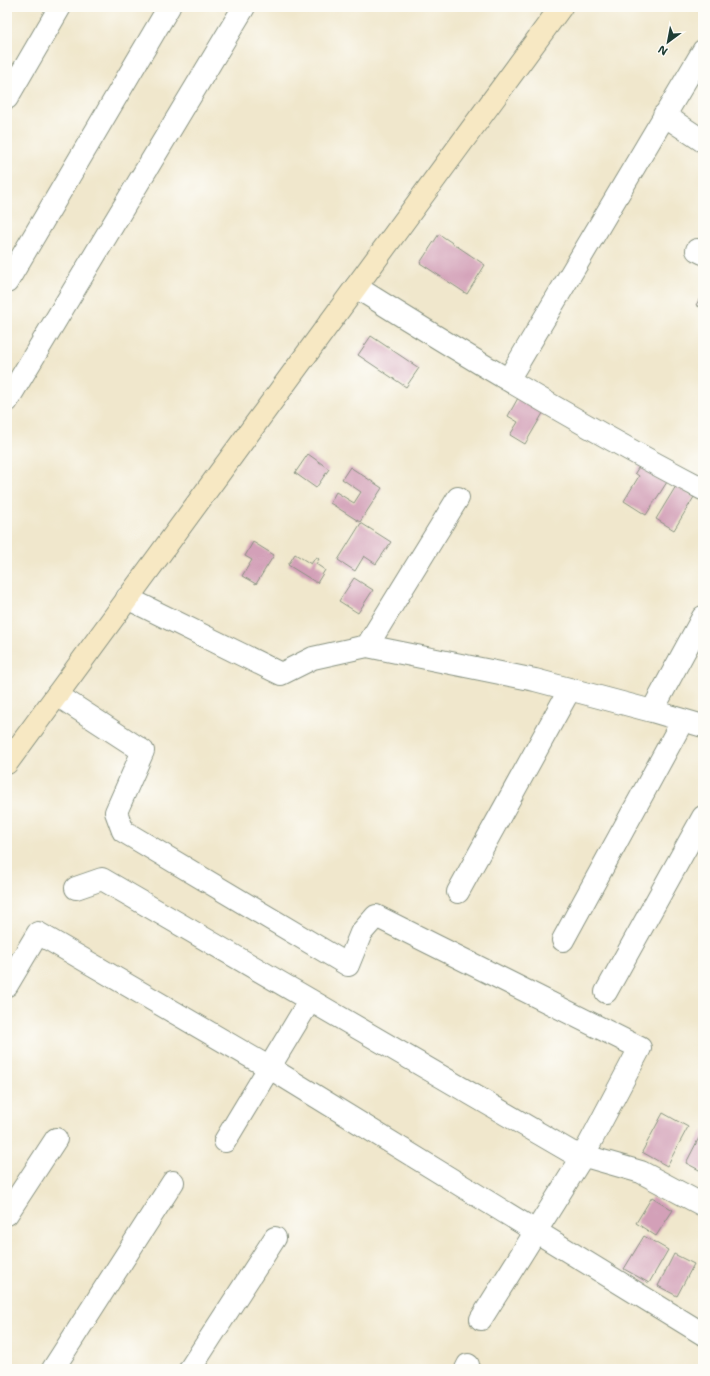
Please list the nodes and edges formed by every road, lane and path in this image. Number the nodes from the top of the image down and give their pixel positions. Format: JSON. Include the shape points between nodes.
{"nodes":[{"id":1,"x":60,"y":7,"type":"edge"},
{"id":2,"x":169,"y":7,"type":"edge"},
{"id":3,"x":244,"y":7,"type":"edge"},
{"id":4,"x":561,"y":7,"type":"edge"},
{"id":5,"x":703,"y":51,"type":"edge"},
{"id":6,"x":9,"y":90,"type":"edge"},
{"id":7,"x":664,"y":116,"type":"junction"},
{"id":8,"x":703,"y":141,"type":"edge"},
{"id":9,"x":7,"y":282,"type":"edge"},
{"id":10,"x":356,"y":287,"type":"junction"},
{"id":11,"x":508,"y":380,"type":"junction"},
{"id":12,"x":7,"y":401,"type":"edge"},
{"id":13,"x":703,"y":489,"type":"edge"},
{"id":14,"x":458,"y":498,"type":"dead end"},
{"id":15,"x":128,"y":598,"type":"junction"},
{"id":16,"x":703,"y":617,"type":"edge"},
{"id":17,"x":367,"y":646,"type":"junction"},
{"id":18,"x":570,"y":689,"type":"junction"},
{"id":19,"x":57,"y":694,"type":"junction"},
{"id":20,"x":652,"y":711,"type":"junction"},
{"id":21,"x":693,"y":723,"type":"edge"},
{"id":22,"x":7,"y":763,"type":"edge"},
{"id":23,"x":703,"y":817,"type":"edge"},
{"id":24,"x":76,"y":888,"type":"dead end"},
{"id":25,"x":458,"y":892,"type":"dead end"},
{"id":26,"x":563,"y":940,"type":"dead end"},
{"id":27,"x":7,"y":985,"type":"edge"},
{"id":28,"x":606,"y":992,"type":"dead end"},
{"id":29,"x":310,"y":1000,"type":"junction"},
{"id":30,"x":270,"y":1068,"type":"junction"},
{"id":31,"x":56,"y":1139,"type":"dead end"},
{"id":32,"x":225,"y":1141,"type":"dead end"},
{"id":33,"x":583,"y":1156,"type":"junction"},
{"id":34,"x":173,"y":1182,"type":"dead end"},
{"id":35,"x":703,"y":1205,"type":"edge"},
{"id":36,"x":7,"y":1214,"type":"edge"},
{"id":37,"x":536,"y":1231,"type":"junction"},
{"id":38,"x":275,"y":1238,"type":"dead end"},
{"id":39,"x":481,"y":1319,"type":"dead end"},
{"id":40,"x":703,"y":1334,"type":"edge"},
{"id":41,"x":53,"y":1369,"type":"edge"},
{"id":42,"x":190,"y":1369,"type":"edge"}],
"edges":[{"from":1,"to":6,"type":"street"},
{"from":2,"to":9,"type":"street"},
{"from":3,"to":12,"type":"street"},
{"from":4,"to":10,"type":"street"},
{"from":5,"to":7,"type":"street"},
{"from":7,"to":8,"type":"street"},
{"from":7,"to":11,"type":"street"},
{"from":10,"to":11,"type":"street"},
{"from":10,"to":15,"type":"street"},
{"from":11,"to":13,"type":"street"},
{"from":14,"to":17,"type":"street"},
{"from":15,"to":17,"type":"street","via":[[281,674],[313,658]]},
{"from":15,"to":19,"type":"street"},
{"from":16,"to":20,"type":"street"},
{"from":17,"to":18,"type":"street"},
{"from":18,"to":20,"type":"street"},
{"from":18,"to":25,"type":"street"},
{"from":19,"to":22,"type":"street"},
{"from":19,"to":33,"type":"street","via":[[143,751],[116,812],[123,831],[348,965],[361,933],[376,916],[640,1048]]},
{"from":20,"to":21,"type":"street"},
{"from":21,"to":26,"type":"street"},
{"from":23,"to":28,"type":"street"},
{"from":24,"to":29,"type":"street","via":[[102,879]]},
{"from":27,"to":30,"type":"street","via":[[38,933]]},
{"from":29,"to":30,"type":"street"},
{"from":29,"to":33,"type":"street","via":[[571,1152]]},
{"from":30,"to":32,"type":"street"},
{"from":30,"to":37,"type":"street"},
{"from":31,"to":36,"type":"street"},
{"from":33,"to":35,"type":"street","via":[[641,1172]]},
{"from":33,"to":37,"type":"street"},
{"from":34,"to":41,"type":"street"},
{"from":37,"to":39,"type":"street"},
{"from":37,"to":40,"type":"street"},
{"from":38,"to":42,"type":"street"}]}
